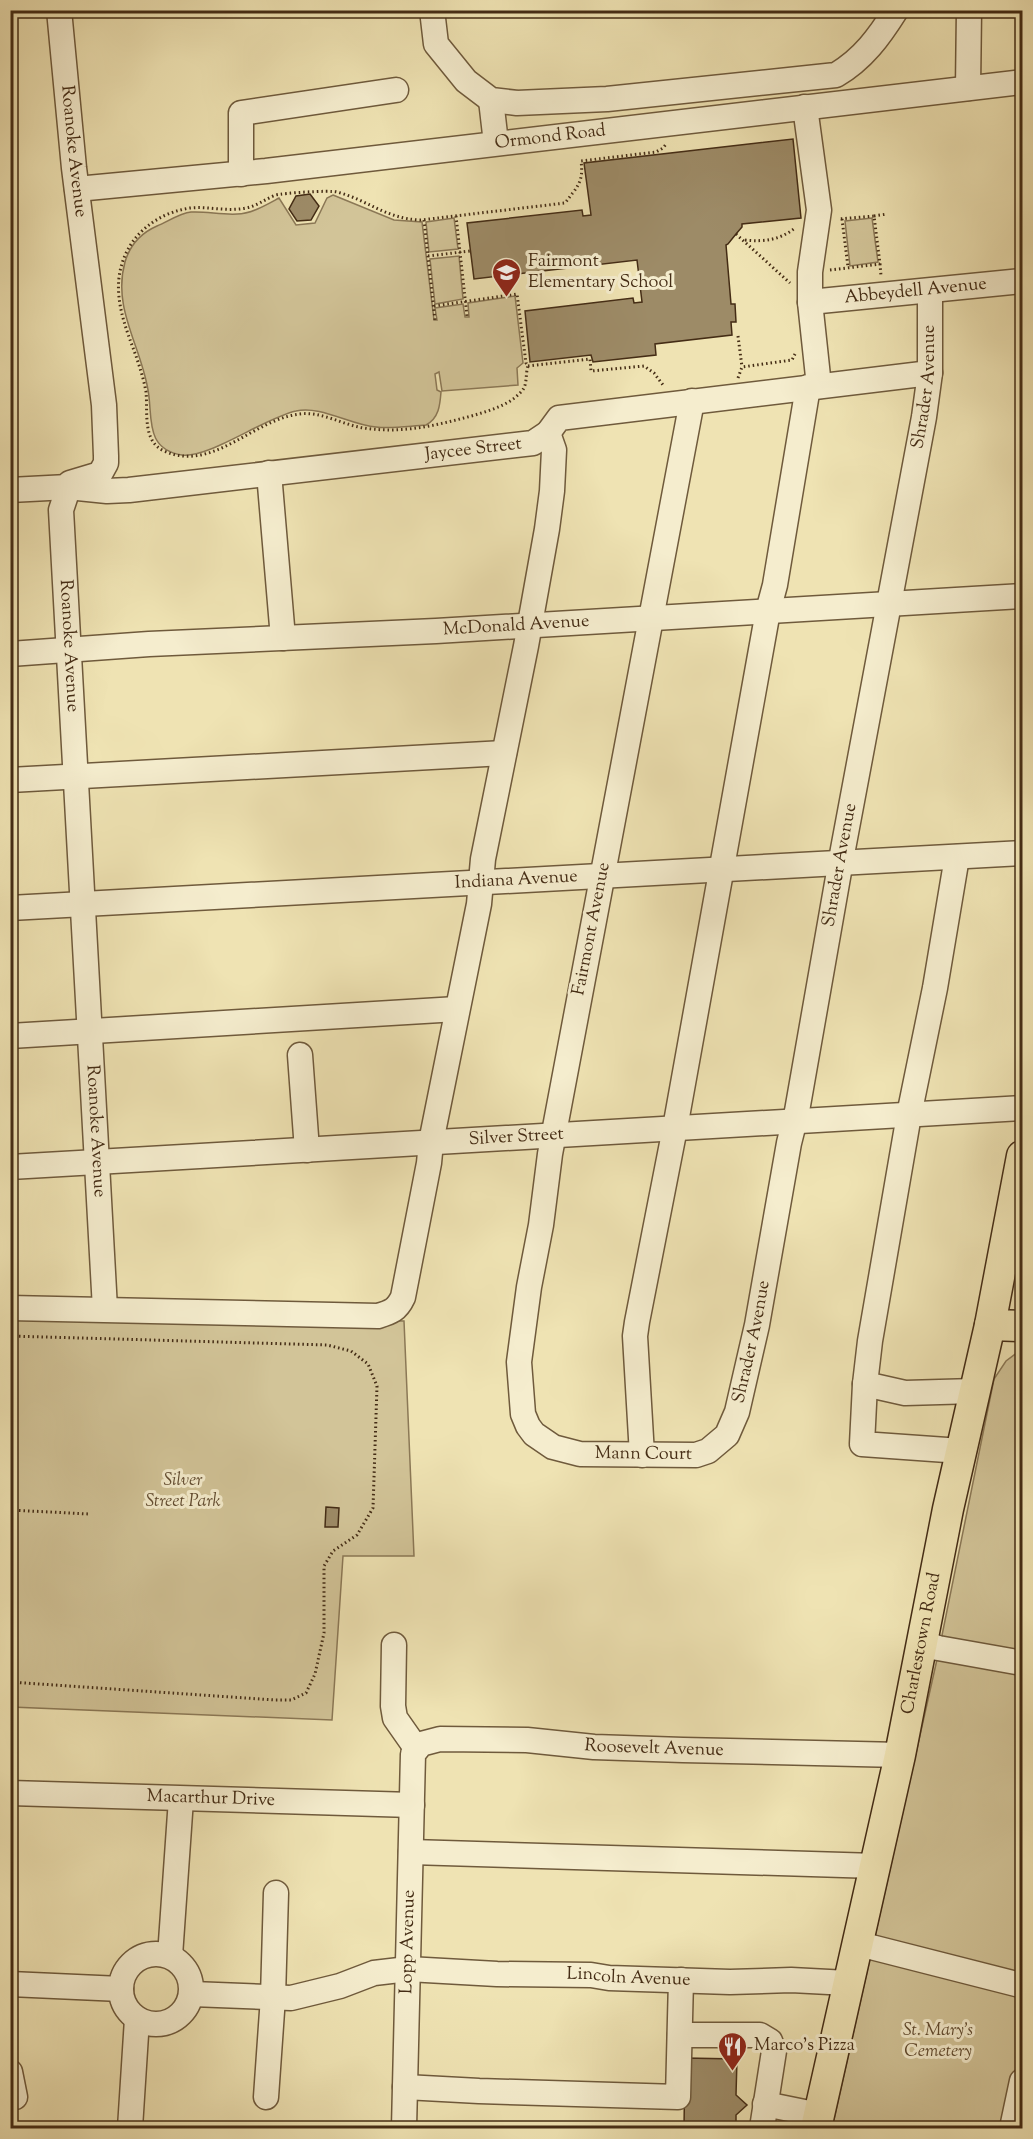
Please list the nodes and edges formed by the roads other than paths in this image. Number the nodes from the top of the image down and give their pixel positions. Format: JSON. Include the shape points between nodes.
{"nodes":[{"id":1,"x":59,"y":10,"type":"edge"},
{"id":2,"x":432,"y":10,"type":"edge"},
{"id":3,"x":896,"y":10,"type":"edge"},
{"id":4,"x":969,"y":10,"type":"edge"},
{"id":5,"x":1023,"y":82,"type":"edge"},
{"id":6,"x":968,"y":88,"type":"junction"},
{"id":7,"x":396,"y":90,"type":"dead end"},
{"id":8,"x":491,"y":100,"type":"junction"},
{"id":9,"x":805,"y":107,"type":"junction"},
{"id":10,"x":496,"y":143,"type":"junction"},
{"id":11,"x":241,"y":174,"type":"junction"},
{"id":12,"x":77,"y":189,"type":"junction"},
{"id":13,"x":1023,"y":280,"type":"edge"},
{"id":14,"x":930,"y":291,"type":"junction"},
{"id":15,"x":810,"y":302,"type":"junction"},
{"id":16,"x":930,"y":373,"type":"junction"},
{"id":17,"x":814,"y":387,"type":"junction"},
{"id":18,"x":692,"y":401,"type":"junction"},
{"id":19,"x":540,"y":438,"type":"junction"},
{"id":20,"x":269,"y":472,"type":"junction"},
{"id":21,"x":68,"y":487,"type":"junction"},
{"id":22,"x":10,"y":490,"type":"edge"},
{"id":23,"x":1023,"y":596,"type":"edge"},
{"id":24,"x":890,"y":604,"type":"junction"},
{"id":25,"x":768,"y":611,"type":"junction"},
{"id":26,"x":651,"y":616,"type":"junction"},
{"id":27,"x":530,"y":624,"type":"junction"},
{"id":28,"x":283,"y":638,"type":"junction"},
{"id":29,"x":69,"y":651,"type":"junction"},
{"id":30,"x":10,"y":654,"type":"edge"},
{"id":31,"x":504,"y":753,"type":"junction"},
{"id":32,"x":76,"y":776,"type":"junction"},
{"id":33,"x":10,"y":780,"type":"edge"},
{"id":34,"x":1023,"y":853,"type":"edge"},
{"id":35,"x":957,"y":857,"type":"junction"},
{"id":36,"x":841,"y":863,"type":"junction"},
{"id":37,"x":721,"y":869,"type":"junction"},
{"id":38,"x":603,"y":876,"type":"junction"},
{"id":39,"x":480,"y":882,"type":"junction"},
{"id":40,"x":82,"y":904,"type":"junction"},
{"id":41,"x":10,"y":908,"type":"edge"},
{"id":42,"x":457,"y":1009,"type":"junction"},
{"id":43,"x":89,"y":1031,"type":"junction"},
{"id":44,"x":10,"y":1036,"type":"edge"},
{"id":45,"x":300,"y":1055,"type":"dead end"},
{"id":46,"x":1023,"y":1108,"type":"edge"},
{"id":47,"x":909,"y":1115,"type":"junction"},
{"id":48,"x":794,"y":1122,"type":"junction"},
{"id":49,"x":675,"y":1128,"type":"junction"},
{"id":50,"x":554,"y":1134,"type":"junction"},
{"id":51,"x":431,"y":1143,"type":"junction"},
{"id":52,"x":307,"y":1150,"type":"junction"},
{"id":53,"x":1023,"y":1156,"type":"edge"},
{"id":54,"x":97,"y":1162,"type":"junction"},
{"id":55,"x":10,"y":1167,"type":"edge"},
{"id":56,"x":10,"y":1308,"type":"edge"},
{"id":57,"x":105,"y":1309,"type":"junction"},
{"id":58,"x":990,"y":1325,"type":"junction"},
{"id":59,"x":1023,"y":1326,"type":"edge"},
{"id":60,"x":866,"y":1384,"type":"junction"},
{"id":61,"x":975,"y":1391,"type":"junction"},
{"id":62,"x":727,"y":1436,"type":"joint"},
{"id":63,"x":553,"y":1447,"type":"joint"},
{"id":64,"x":961,"y":1451,"type":"junction"},
{"id":65,"x":642,"y":1455,"type":"junction"},
{"id":66,"x":923,"y":1643,"type":"junction"},
{"id":67,"x":393,"y":1645,"type":"dead end"},
{"id":68,"x":1023,"y":1663,"type":"edge"},
{"id":69,"x":415,"y":1751,"type":"junction"},
{"id":70,"x":900,"y":1755,"type":"junction"},
{"id":71,"x":10,"y":1792,"type":"edge"},
{"id":72,"x":181,"y":1799,"type":"junction"},
{"id":73,"x":412,"y":1805,"type":"junction"},
{"id":74,"x":411,"y":1852,"type":"junction"},
{"id":75,"x":876,"y":1866,"type":"junction"},
{"id":76,"x":276,"y":1893,"type":"dead end"},
{"id":77,"x":871,"y":1947,"type":"dead end"},
{"id":78,"x":170,"y":1956,"type":"junction"},
{"id":79,"x":408,"y":1969,"type":"junction"},
{"id":80,"x":681,"y":1980,"type":"junction"},
{"id":81,"x":848,"y":1983,"type":"junction"},
{"id":82,"x":10,"y":1984,"type":"edge"},
{"id":83,"x":121,"y":1989,"type":"junction"},
{"id":84,"x":1022,"y":1990,"type":"edge"},
{"id":85,"x":192,"y":1994,"type":"junction"},
{"id":86,"x":273,"y":1997,"type":"junction"},
{"id":87,"x":137,"y":2019,"type":"junction"},
{"id":88,"x":680,"y":2035,"type":"junction"},
{"id":89,"x":10,"y":2072,"type":"edge"},
{"id":90,"x":1023,"y":2081,"type":"edge"},
{"id":91,"x":405,"y":2087,"type":"junction"},
{"id":92,"x":15,"y":2097,"type":"dead end"},
{"id":93,"x":266,"y":2097,"type":"dead end"},
{"id":94,"x":765,"y":2104,"type":"junction"},
{"id":95,"x":818,"y":2122,"type":"edge"},
{"id":96,"x":130,"y":2128,"type":"edge"},
{"id":97,"x":404,"y":2128,"type":"edge"},
{"id":98,"x":762,"y":2128,"type":"edge"},
{"id":99,"x":1012,"y":2128,"type":"edge"}],
"edges":[{"from":1,"to":12,"type":"street","name":"Roanoke Avenue"},
{"from":2,"to":8,"type":"street","via":[[436,44],[466,81]]},
{"from":3,"to":8,"type":"street","via":[[855,63],[836,75],[607,99],[517,103]]},
{"from":4,"to":6,"type":"street"},
{"from":5,"to":6,"type":"street","name":"Ormond Road"},
{"from":6,"to":9,"type":"street","name":"Ormond Road"},
{"from":7,"to":11,"type":"street","via":[[241,113]]},
{"from":8,"to":10,"type":"street"},
{"from":9,"to":10,"type":"street","name":"Ormond Road"},
{"from":9,"to":15,"type":"street","via":[[819,210]]},
{"from":10,"to":11,"type":"street","name":"Ormond Road"},
{"from":11,"to":12,"type":"street","name":"Ormond Road"},
{"from":12,"to":21,"type":"street","name":"Roanoke Avenue","via":[[104,405],[106,463],[100,474],[75,480]]},
{"from":13,"to":14,"type":"street","name":"Abbeydell Avenue"},
{"from":14,"to":15,"type":"street","name":"Abbeydell Avenue"},
{"from":14,"to":16,"type":"street","name":"Shrader Avenue"},
{"from":15,"to":17,"type":"street"},
{"from":16,"to":17,"type":"street"},
{"from":16,"to":24,"type":"street","name":"Shrader Avenue"},
{"from":17,"to":18,"type":"street"},
{"from":17,"to":25,"type":"street"},
{"from":18,"to":19,"type":"street","via":[[559,418]]},
{"from":18,"to":26,"type":"street","name":"Fairmont Avenue"},
{"from":19,"to":20,"type":"street","name":"Jaycee Street"},
{"from":19,"to":27,"type":"street","via":[[554,450],[552,491]]},
{"from":20,"to":21,"type":"street","name":"Jaycee Street","via":[[129,490]]},
{"from":20,"to":28,"type":"street"},
{"from":21,"to":22,"type":"street"},
{"from":21,"to":29,"type":"street","name":"Roanoke Avenue","via":[[61,510]]},
{"from":23,"to":24,"type":"street","name":"McDonald Avenue"},
{"from":24,"to":25,"type":"street","name":"McDonald Avenue"},
{"from":24,"to":36,"type":"street","name":"Shrader Avenue"},
{"from":25,"to":26,"type":"street","name":"McDonald Avenue"},
{"from":25,"to":37,"type":"street"},
{"from":26,"to":27,"type":"street","name":"McDonald Avenue"},
{"from":26,"to":38,"type":"street","name":"Fairmont Avenue"},
{"from":27,"to":28,"type":"street","name":"McDonald Avenue"},
{"from":27,"to":31,"type":"street"},
{"from":28,"to":29,"type":"street","name":"McDonald Avenue"},
{"from":29,"to":30,"type":"street","name":"McDonald Avenue"},
{"from":29,"to":32,"type":"street","name":"Roanoke Avenue"},
{"from":31,"to":32,"type":"street"},
{"from":31,"to":39,"type":"street"},
{"from":32,"to":33,"type":"street"},
{"from":32,"to":40,"type":"street","name":"Roanoke Avenue"},
{"from":34,"to":35,"type":"street","name":"Indiana Avenue"},
{"from":35,"to":36,"type":"street","name":"Indiana Avenue"},
{"from":35,"to":47,"type":"street"},
{"from":36,"to":37,"type":"street","name":"Indiana Avenue"},
{"from":36,"to":48,"type":"street","name":"Shrader Avenue"},
{"from":37,"to":38,"type":"street","name":"Indiana Avenue"},
{"from":37,"to":49,"type":"street"},
{"from":38,"to":39,"type":"street","name":"Indiana Avenue"},
{"from":38,"to":50,"type":"street","name":"Fairmont Avenue"},
{"from":39,"to":40,"type":"street","name":"Indiana Avenue"},
{"from":39,"to":42,"type":"street"},
{"from":40,"to":41,"type":"street","name":"Indiana Avenue"},
{"from":40,"to":43,"type":"street","name":"Roanoke Avenue"},
{"from":42,"to":43,"type":"street"},
{"from":42,"to":51,"type":"street"},
{"from":43,"to":44,"type":"street"},
{"from":43,"to":54,"type":"street","name":"Roanoke Avenue"},
{"from":45,"to":52,"type":"street"},
{"from":46,"to":47,"type":"street","name":"Silver Street"},
{"from":47,"to":48,"type":"street","name":"Silver Street"},
{"from":47,"to":60,"type":"street"},
{"from":48,"to":49,"type":"street","name":"Silver Street"},
{"from":48,"to":62,"type":"street","name":"Shrader Avenue","via":[[746,1375]]},
{"from":49,"to":50,"type":"street","name":"Silver Street"},
{"from":49,"to":65,"type":"street","via":[[637,1322]]},
{"from":50,"to":51,"type":"street","name":"Silver Street"},
{"from":50,"to":63,"type":"street","name":"Fairmont Avenue","via":[[519,1369],[523,1414],[534,1434]]},
{"from":51,"to":52,"type":"street","name":"Silver Street"},
{"from":51,"to":57,"type":"street","via":[[403,1297],[392,1312],[378,1316]]},
{"from":52,"to":54,"type":"street","name":"Silver Street"},
{"from":53,"to":58,"type":"main road","name":"Charlestown Road"},
{"from":54,"to":55,"type":"street","name":"Silver Street"},
{"from":54,"to":57,"type":"street","name":"Roanoke Avenue"},
{"from":56,"to":57,"type":"street"},
{"from":58,"to":59,"type":"main road"},
{"from":58,"to":61,"type":"main road","name":"Charlestown Road"},
{"from":60,"to":61,"type":"street","via":[[905,1393]]},
{"from":60,"to":64,"type":"street","via":[[862,1444]]},
{"from":61,"to":64,"type":"main road","name":"Charlestown Road"},
{"from":62,"to":65,"type":"street","name":"Mann Court","via":[[696,1455]]},
{"from":63,"to":65,"type":"street","name":"Mann Court","via":[[580,1454]]},
{"from":64,"to":66,"type":"main road","name":"Charlestown Road"},
{"from":66,"to":68,"type":"street"},
{"from":66,"to":70,"type":"main road","name":"Charlestown Road"},
{"from":67,"to":69,"type":"street","via":[[393,1706]]},
{"from":69,"to":70,"type":"street","name":"Roosevelt Avenue","via":[[421,1744],[440,1739]]},
{"from":69,"to":73,"type":"street","name":"Lopp Avenue"},
{"from":70,"to":75,"type":"main road","name":"Charlestown Road"},
{"from":71,"to":72,"type":"street","name":"Macarthur Drive"},
{"from":72,"to":73,"type":"street","name":"Macarthur Drive"},
{"from":72,"to":78,"type":"street"},
{"from":73,"to":74,"type":"street","name":"Lopp Avenue"},
{"from":74,"to":75,"type":"street"},
{"from":74,"to":79,"type":"street","name":"Lopp Avenue"},
{"from":75,"to":81,"type":"main road","name":"Charlestown Road"},
{"from":76,"to":86,"type":"street"},
{"from":77,"to":84,"type":"street"},
{"from":78,"to":83,"type":"street","via":[[147,1954],[137,1959],[128,1967]]},
{"from":78,"to":85,"type":"street","via":[[188,1971]]},
{"from":79,"to":80,"type":"street","name":"Lincoln Avenue"},
{"from":79,"to":86,"type":"street","name":"Lincoln Avenue","via":[[374,1973],[291,1998]]},
{"from":79,"to":91,"type":"street","name":"Lopp Avenue"},
{"from":80,"to":81,"type":"street","name":"Lincoln Avenue"},
{"from":80,"to":88,"type":"street"},
{"from":81,"to":95,"type":"main road","name":"Charlestown Road"},
{"from":82,"to":83,"type":"street"},
{"from":83,"to":87,"type":"street","via":[[128,2011]]},
{"from":85,"to":86,"type":"street","name":"Lincoln Avenue"},
{"from":85,"to":87,"type":"street","via":[[181,2014],[171,2021],[159,2024]]},
{"from":86,"to":93,"type":"street"},
{"from":87,"to":96,"type":"street"},
{"from":88,"to":91,"type":"street","via":[[678,2097]]},
{"from":88,"to":94,"type":"street","via":[[760,2036],[770,2041],[774,2051]]},
{"from":89,"to":92,"type":"street"},
{"from":90,"to":99,"type":"street"},
{"from":91,"to":97,"type":"street","name":"Lopp Avenue"},
{"from":94,"to":95,"type":"street"},
{"from":94,"to":98,"type":"street"}]}
